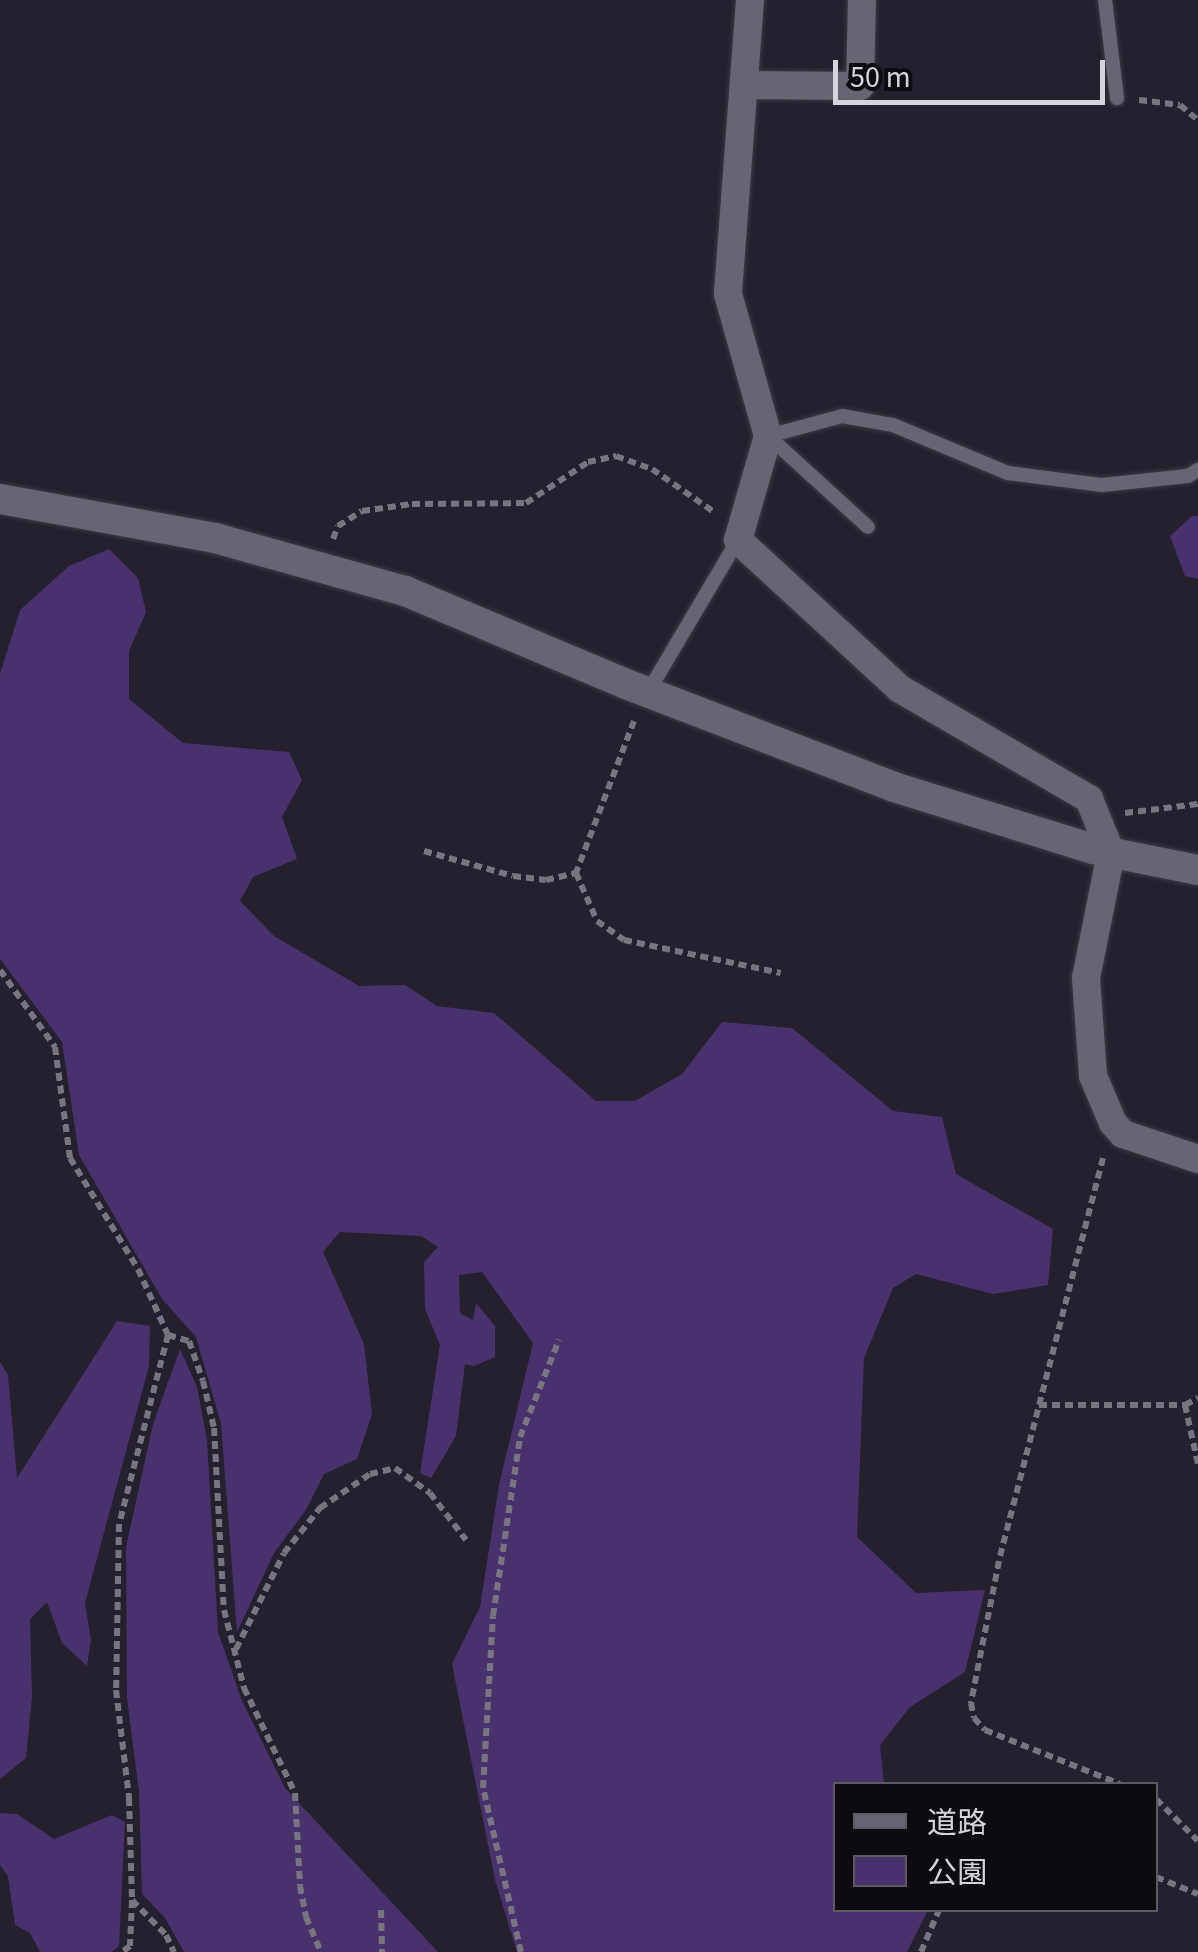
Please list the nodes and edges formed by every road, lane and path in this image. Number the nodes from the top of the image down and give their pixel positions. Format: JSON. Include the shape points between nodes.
{"nodes":[{"id":1,"x":750,"y":0,"type":"edge"},
{"id":2,"x":862,"y":0,"type":"edge"},
{"id":3,"x":1105,"y":0,"type":"edge"},
{"id":4,"x":744,"y":85,"type":"junction"},
{"id":5,"x":1118,"y":98,"type":"joint"},
{"id":6,"x":1198,"y":120,"type":"edge"},
{"id":7,"x":768,"y":436,"type":"junction"},
{"id":8,"x":1198,"y":470,"type":"edge"},
{"id":9,"x":0,"y":499,"type":"edge"},
{"id":10,"x":868,"y":527,"type":"dead end"},
{"id":11,"x":739,"y":536,"type":"junction"},
{"id":12,"x":322,"y":568,"type":"junction"},
{"id":13,"x":648,"y":692,"type":"junction"},
{"id":14,"x":1198,"y":804,"type":"edge"},
{"id":15,"x":1096,"y":818,"type":"junction"},
{"id":16,"x":424,"y":852,"type":"dead end"},
{"id":17,"x":1111,"y":852,"type":"junction"},
{"id":18,"x":1198,"y":870,"type":"edge"},
{"id":19,"x":576,"y":873,"type":"junction"},
{"id":20,"x":0,"y":970,"type":"edge"},
{"id":21,"x":780,"y":974,"type":"dead end"},
{"id":22,"x":1119,"y":1129,"type":"junction"},
{"id":23,"x":1198,"y":1159,"type":"edge"},
{"id":24,"x":168,"y":1335,"type":"junction"},
{"id":25,"x":559,"y":1340,"type":"dead end"},
{"id":26,"x":1198,"y":1398,"type":"edge"},
{"id":27,"x":1039,"y":1405,"type":"junction"},
{"id":28,"x":1185,"y":1406,"type":"junction"},
{"id":29,"x":1198,"y":1464,"type":"edge"},
{"id":30,"x":466,"y":1540,"type":"dead end"},
{"id":31,"x":235,"y":1652,"type":"junction"},
{"id":32,"x":1115,"y":1782,"type":"edge"},
{"id":33,"x":1158,"y":1801,"type":"edge"},
{"id":34,"x":1198,"y":1841,"type":"edge"},
{"id":35,"x":1158,"y":1878,"type":"edge"},
{"id":36,"x":1198,"y":1894,"type":"edge"},
{"id":37,"x":132,"y":1900,"type":"junction"},
{"id":38,"x":381,"y":1910,"type":"dead end"},
{"id":39,"x":938,"y":1912,"type":"edge"},
{"id":40,"x":122,"y":1952,"type":"edge"},
{"id":41,"x":174,"y":1952,"type":"edge"},
{"id":42,"x":321,"y":1952,"type":"edge"},
{"id":43,"x":382,"y":1952,"type":"edge"},
{"id":44,"x":520,"y":1952,"type":"edge"},
{"id":45,"x":922,"y":1952,"type":"edge"}],
"edges":[{"from":1,"to":4,"type":"street"},
{"from":2,"to":4,"type":"street","via":[[860,86]]},
{"from":3,"to":5,"type":"lane"},
{"from":4,"to":7,"type":"street","via":[[728,294]]},
{"from":5,"to":6,"type":"path","via":[[1180,104]]},
{"from":7,"to":8,"type":"lane","via":[[842,416],[893,426],[1008,473],[1102,485]]},
{"from":7,"to":10,"type":"lane"},
{"from":7,"to":11,"type":"street"},
{"from":9,"to":12,"type":"street","via":[[215,538]]},
{"from":11,"to":12,"type":"path","via":[[652,469],[616,456],[588,462],[526,503],[362,511],[338,526]]},
{"from":11,"to":13,"type":"lane"},
{"from":11,"to":15,"type":"street","via":[[900,689],[1090,800]]},
{"from":12,"to":13,"type":"street","via":[[405,591]]},
{"from":13,"to":17,"type":"street","via":[[894,787]]},
{"from":13,"to":19,"type":"path","via":[[619,750]]},
{"from":14,"to":15,"type":"path"},
{"from":15,"to":17,"type":"street"},
{"from":16,"to":19,"type":"path","via":[[514,876],[546,880]]},
{"from":17,"to":18,"type":"street"},
{"from":17,"to":22,"type":"street","via":[[1086,978],[1093,1076]]},
{"from":19,"to":21,"type":"path","via":[[597,922],[624,940]]},
{"from":20,"to":24,"type":"path","via":[[55,1047],[70,1158],[138,1270]]},
{"from":22,"to":23,"type":"street"},
{"from":22,"to":27,"type":"path","via":[[1103,1158]]},
{"from":24,"to":31,"type":"path","via":[[189,1341],[214,1428],[224,1610]]},
{"from":24,"to":37,"type":"path","via":[[119,1524],[116,1690],[130,1798]]},
{"from":25,"to":44,"type":"path","via":[[520,1437],[493,1616],[484,1788]]},
{"from":26,"to":28,"type":"path"},
{"from":27,"to":28,"type":"path"},
{"from":27,"to":32,"type":"path","via":[[998,1561],[971,1703],[974,1718],[985,1730]]},
{"from":28,"to":29,"type":"path"},
{"from":30,"to":31,"type":"path","via":[[430,1493],[406,1476],[394,1468],[370,1474],[320,1508],[284,1553]]},
{"from":31,"to":42,"type":"path","via":[[244,1688],[295,1793],[300,1886]]},
{"from":33,"to":34,"type":"path"},
{"from":35,"to":36,"type":"path"},
{"from":37,"to":40,"type":"path","via":[[130,1946]]},
{"from":37,"to":41,"type":"path"},
{"from":38,"to":43,"type":"path"},
{"from":39,"to":45,"type":"path"}]}
